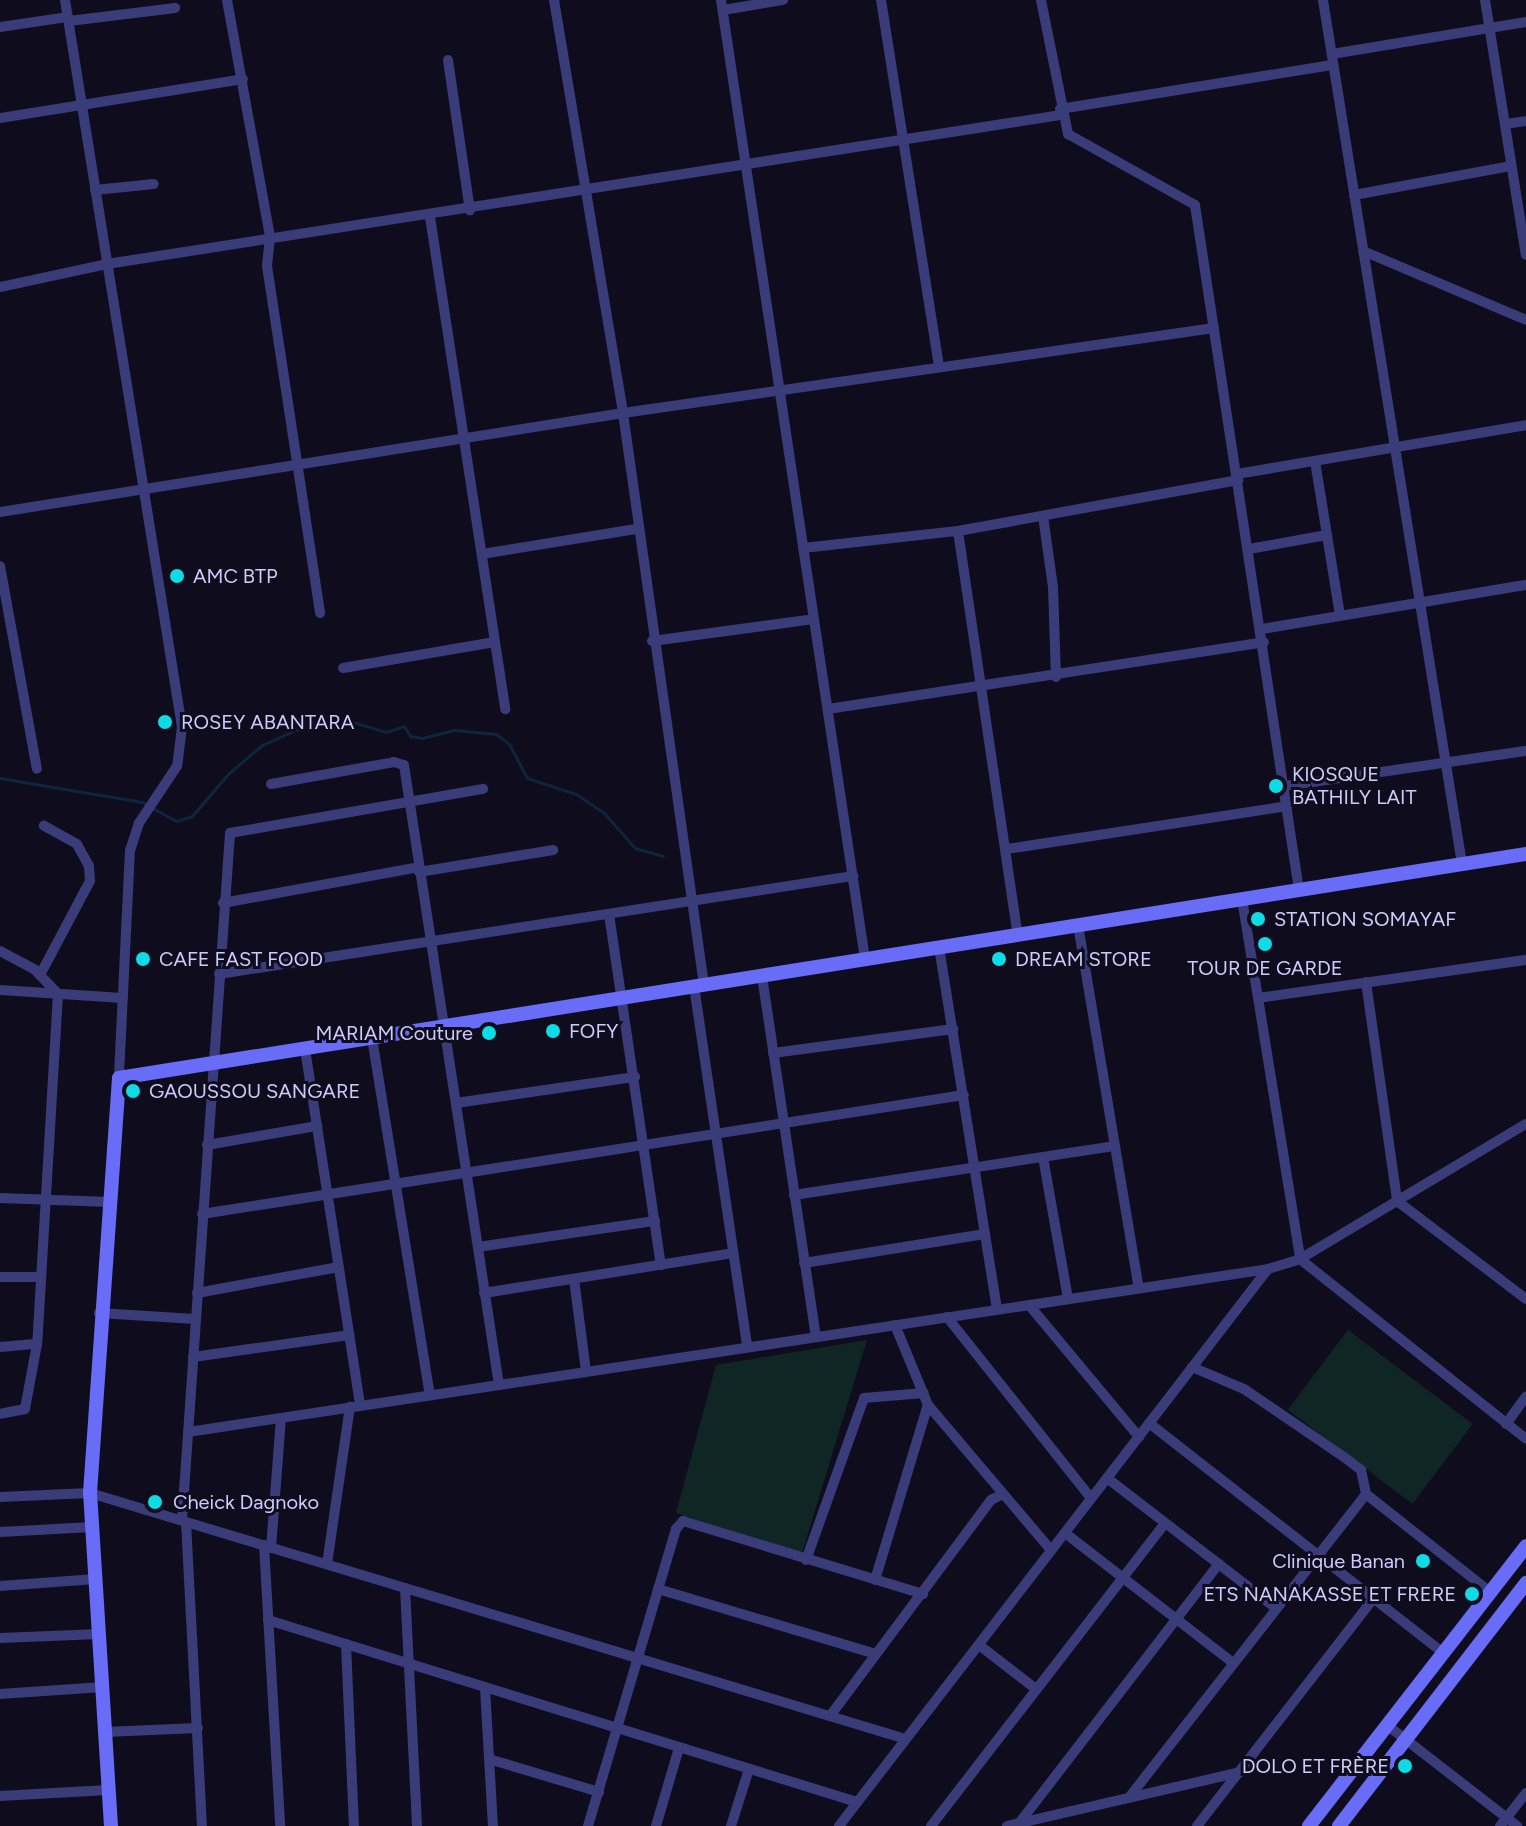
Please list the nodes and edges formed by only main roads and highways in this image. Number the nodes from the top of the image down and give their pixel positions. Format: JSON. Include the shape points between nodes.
{"nodes":[{"id":1,"x":1526,"y":854,"type":"edge"},
{"id":2,"x":1526,"y":1546,"type":"edge"},
{"id":3,"x":1526,"y":1583,"type":"edge"},
{"id":4,"x":111,"y":1826,"type":"edge"},
{"id":5,"x":1309,"y":1826,"type":"edge"},
{"id":6,"x":1339,"y":1826,"type":"edge"}],
"edges":[{"from":1,"to":4,"type":"main road","via":[[119,1078],[90,1493]]},
{"from":2,"to":5,"type":"main road"},
{"from":3,"to":6,"type":"main road"}]}
